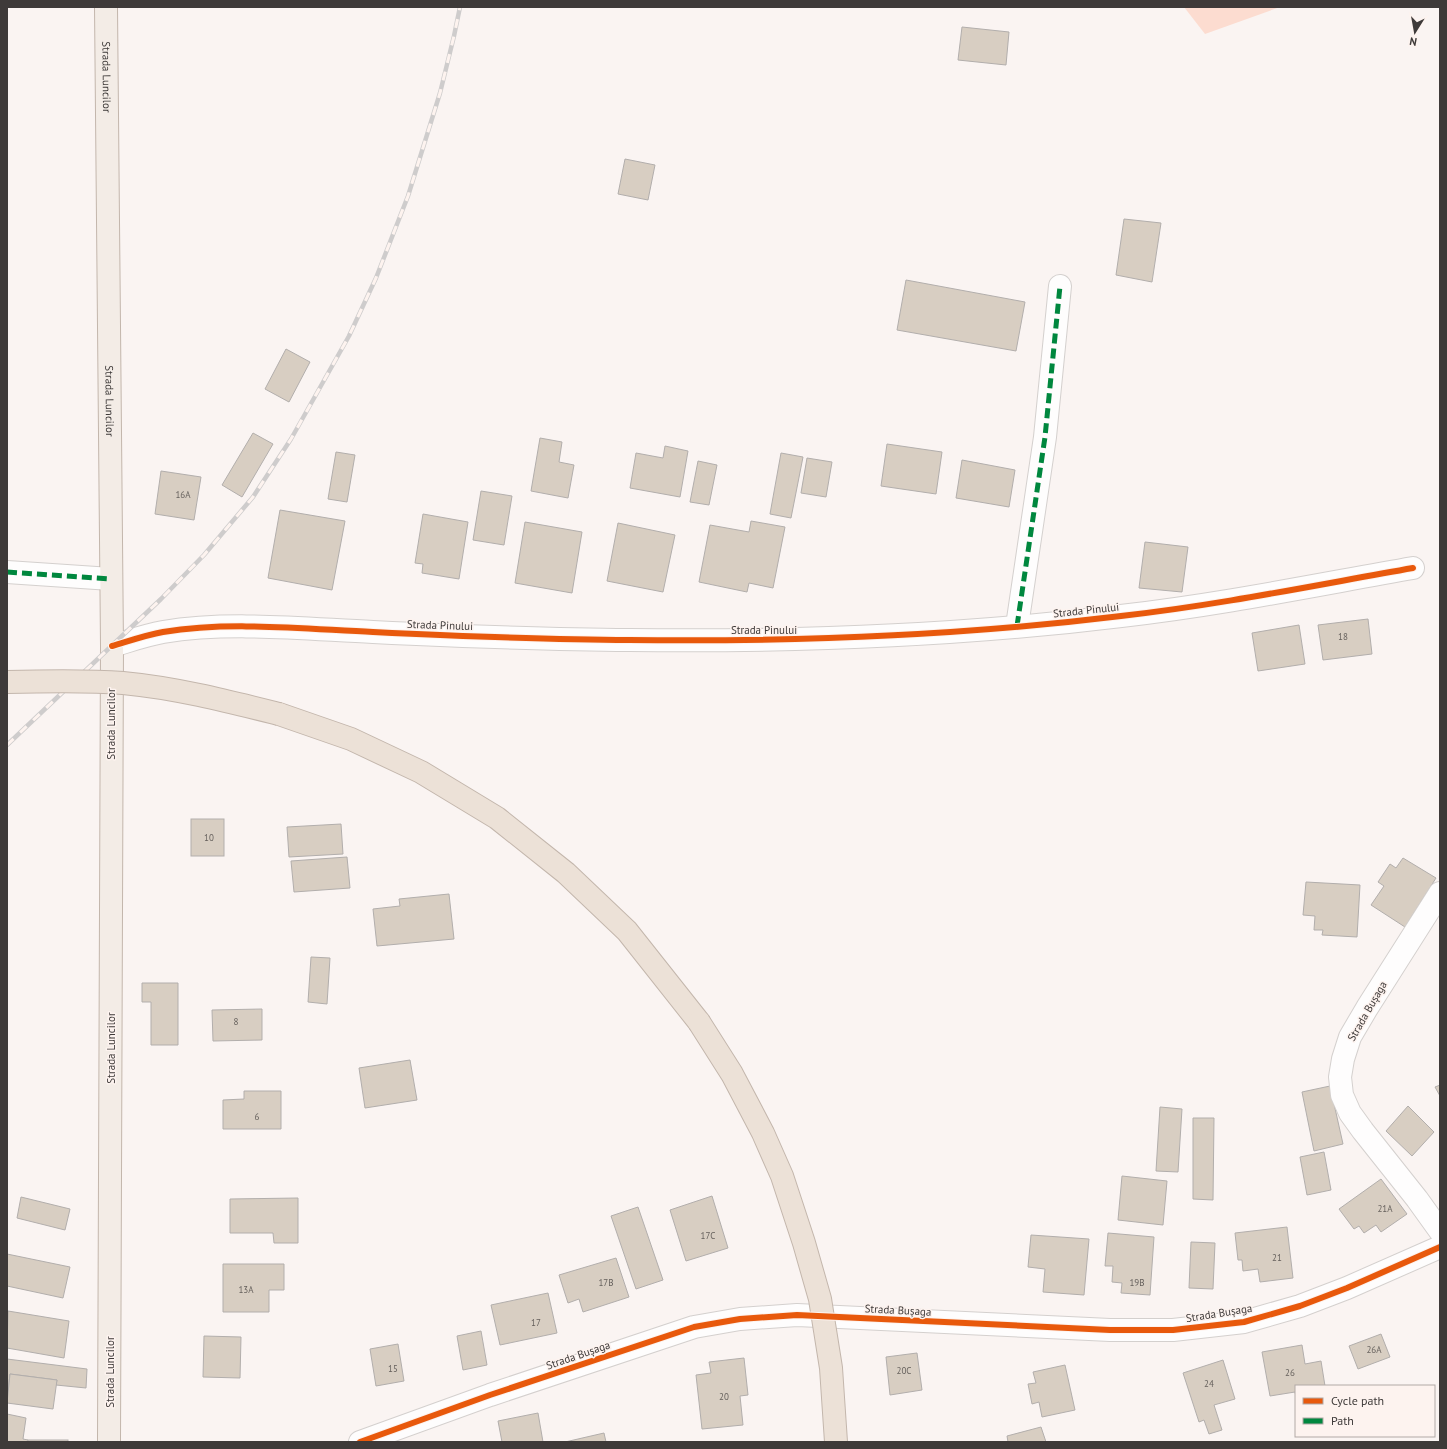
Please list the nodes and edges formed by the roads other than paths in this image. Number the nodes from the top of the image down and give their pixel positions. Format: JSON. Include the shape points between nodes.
{"nodes":[{"id":1,"x":106,"y":7,"type":"edge"},
{"id":2,"x":1060,"y":286,"type":"dead end"},
{"id":3,"x":1413,"y":568,"type":"dead end"},
{"id":4,"x":7,"y":572,"type":"edge"},
{"id":5,"x":111,"y":580,"type":"junction"},
{"id":6,"x":1017,"y":626,"type":"junction"},
{"id":7,"x":112,"y":646,"type":"junction"},
{"id":8,"x":7,"y":682,"type":"edge"},
{"id":9,"x":1440,"y":893,"type":"edge"},
{"id":10,"x":1440,"y":1231,"type":"edge"},
{"id":11,"x":1440,"y":1247,"type":"edge"},
{"id":12,"x":109,"y":1442,"type":"edge"},
{"id":13,"x":360,"y":1442,"type":"edge"},
{"id":14,"x":836,"y":1442,"type":"edge"}],
"edges":[{"from":1,"to":5,"type":"main road","name":"Strada Luncilor"},
{"from":2,"to":6,"type":"street","via":[[1045,437]]},
{"from":3,"to":6,"type":"street","name":"Strada Pinului","via":[[1185,608]]},
{"from":4,"to":5,"type":"street"},
{"from":5,"to":7,"type":"main road","name":"Strada Luncilor"},
{"from":6,"to":7,"type":"street","name":"Strada Pinului","via":[[801,640],[628,640],[256,627],[201,628],[160,632]]},
{"from":7,"to":12,"type":"main road","name":"Strada Luncilor"},
{"from":8,"to":14,"type":"highway","bridge":true,"via":[[123,683],[169,689],[279,714],[350,740],[421,772],[497,818],[566,873],[626,931],[699,1022],[732,1074],[763,1133],[782,1176],[820,1299],[830,1361]]},
{"from":9,"to":10,"type":"street","name":"Strada Bușaga","via":[[1350,1037],[1342,1058],[1340,1077],[1342,1095],[1350,1113]]},
{"from":11,"to":13,"type":"street","name":"Strada Bușaga","via":[[1300,1306],[1244,1322],[1173,1330],[1102,1330],[797,1315],[740,1319],[694,1327],[490,1395]]}]}
